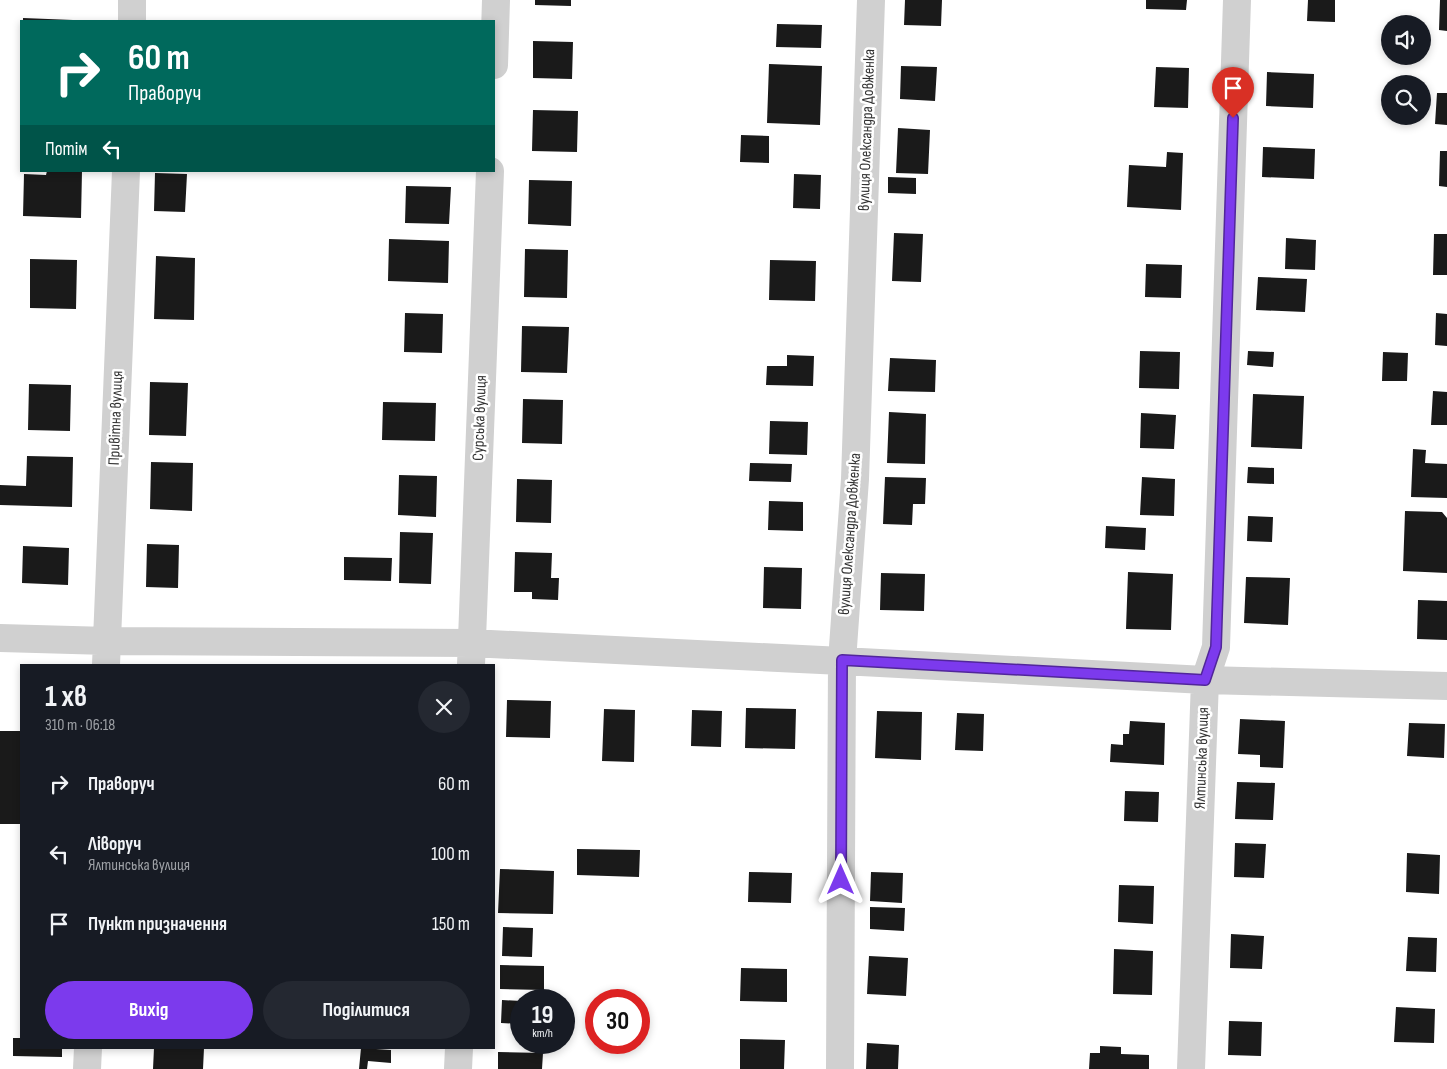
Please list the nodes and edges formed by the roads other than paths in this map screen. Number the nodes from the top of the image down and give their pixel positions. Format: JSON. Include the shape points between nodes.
{"nodes":[{"id":1,"x":132,"y":0,"type":"edge"},
{"id":2,"x":496,"y":0,"type":"edge"},
{"id":3,"x":871,"y":0,"type":"edge"},
{"id":4,"x":1237,"y":0,"type":"edge"},
{"id":5,"x":132,"y":20,"type":"edge"},
{"id":6,"x":495,"y":32,"type":"edge"},
{"id":7,"x":126,"y":172,"type":"edge"},
{"id":8,"x":490,"y":172,"type":"edge"},
{"id":9,"x":0,"y":638,"type":"edge"},
{"id":10,"x":107,"y":653,"type":"edge"},
{"id":11,"x":471,"y":654,"type":"edge"},
{"id":12,"x":842,"y":660,"type":"junction"},
{"id":13,"x":1205,"y":680,"type":"junction"},
{"id":14,"x":1447,"y":686,"type":"edge"},
{"id":15,"x":88,"y":1049,"type":"edge"},
{"id":16,"x":459,"y":1049,"type":"edge"},
{"id":17,"x":87,"y":1069,"type":"edge"},
{"id":18,"x":458,"y":1069,"type":"edge"},
{"id":19,"x":840,"y":1069,"type":"edge"},
{"id":20,"x":1191,"y":1069,"type":"edge"}],
"edges":[{"from":1,"to":5,"type":"street"},
{"from":2,"to":6,"type":"street"},
{"from":3,"to":12,"type":"street","name":"вулиця Олександра Довженка","via":[[855,480]]},
{"from":4,"to":13,"type":"street","name":"Ялтинська вулиця","via":[[1216,647]]},
{"from":7,"to":10,"type":"street","name":"Привітна вулиця"},
{"from":8,"to":11,"type":"street","name":"Сурська вулиця"},
{"from":9,"to":10,"type":"street"},
{"from":10,"to":11,"type":"street"},
{"from":11,"to":12,"type":"street"},
{"from":12,"to":13,"type":"street"},
{"from":12,"to":19,"type":"street","name":"вулиця Олександра Довженка"},
{"from":13,"to":14,"type":"street"},
{"from":13,"to":20,"type":"street","name":"Ялтинська вулиця"},
{"from":15,"to":17,"type":"street"},
{"from":16,"to":18,"type":"street"}]}
